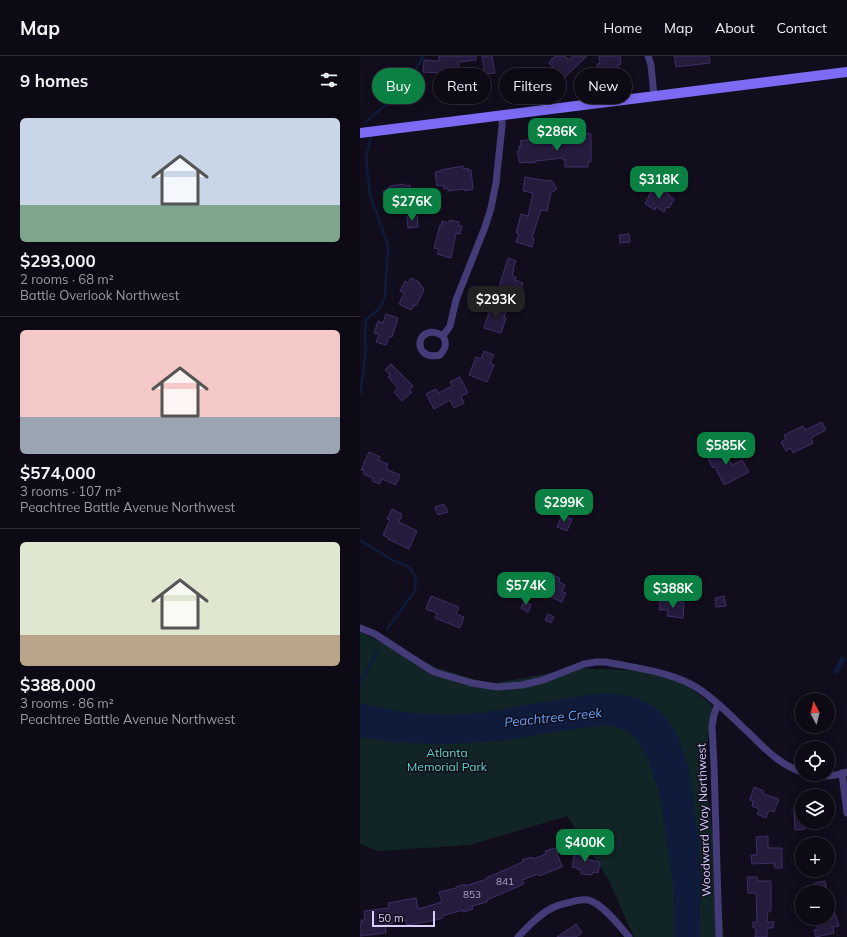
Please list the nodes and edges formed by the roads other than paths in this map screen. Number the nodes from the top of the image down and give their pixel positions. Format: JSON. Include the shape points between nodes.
{"nodes":[{"id":1,"x":648,"y":56,"type":"edge"},
{"id":2,"x":847,"y":72,"type":"edge"},
{"id":3,"x":654,"y":96,"type":"junction"},
{"id":4,"x":502,"y":115,"type":"junction"},
{"id":5,"x":360,"y":133,"type":"edge"},
{"id":6,"x":443,"y":336,"type":"dead end"},
{"id":7,"x":360,"y":628,"type":"edge"},
{"id":8,"x":718,"y":704,"type":"junction"},
{"id":9,"x":795,"y":769,"type":"edge"},
{"id":10,"x":844,"y":773,"type":"edge"},
{"id":11,"x":847,"y":813,"type":"edge"},
{"id":12,"x":518,"y":937,"type":"edge"},
{"id":13,"x":629,"y":937,"type":"edge"},
{"id":14,"x":719,"y":937,"type":"edge"}],
"edges":[{"from":1,"to":3,"type":"street"},
{"from":2,"to":3,"type":"street"},
{"from":3,"to":4,"type":"street"},
{"from":4,"to":5,"type":"street"},
{"from":4,"to":6,"type":"street","via":[[496,183],[491,208],[456,300],[450,326]]},
{"from":7,"to":8,"type":"street","via":[[389,642],[434,672],[472,683],[497,687],[522,685],[543,680],[584,664],[606,662],[678,678],[699,688]]},
{"from":8,"to":9,"type":"street","via":[[766,750]]},
{"from":8,"to":14,"type":"street","name":"Woodward Way Northwest","via":[[712,726]]},
{"from":10,"to":11,"type":"street"},
{"from":12,"to":13,"type":"street","via":[[548,910],[560,904],[588,900],[598,904]]}]}
